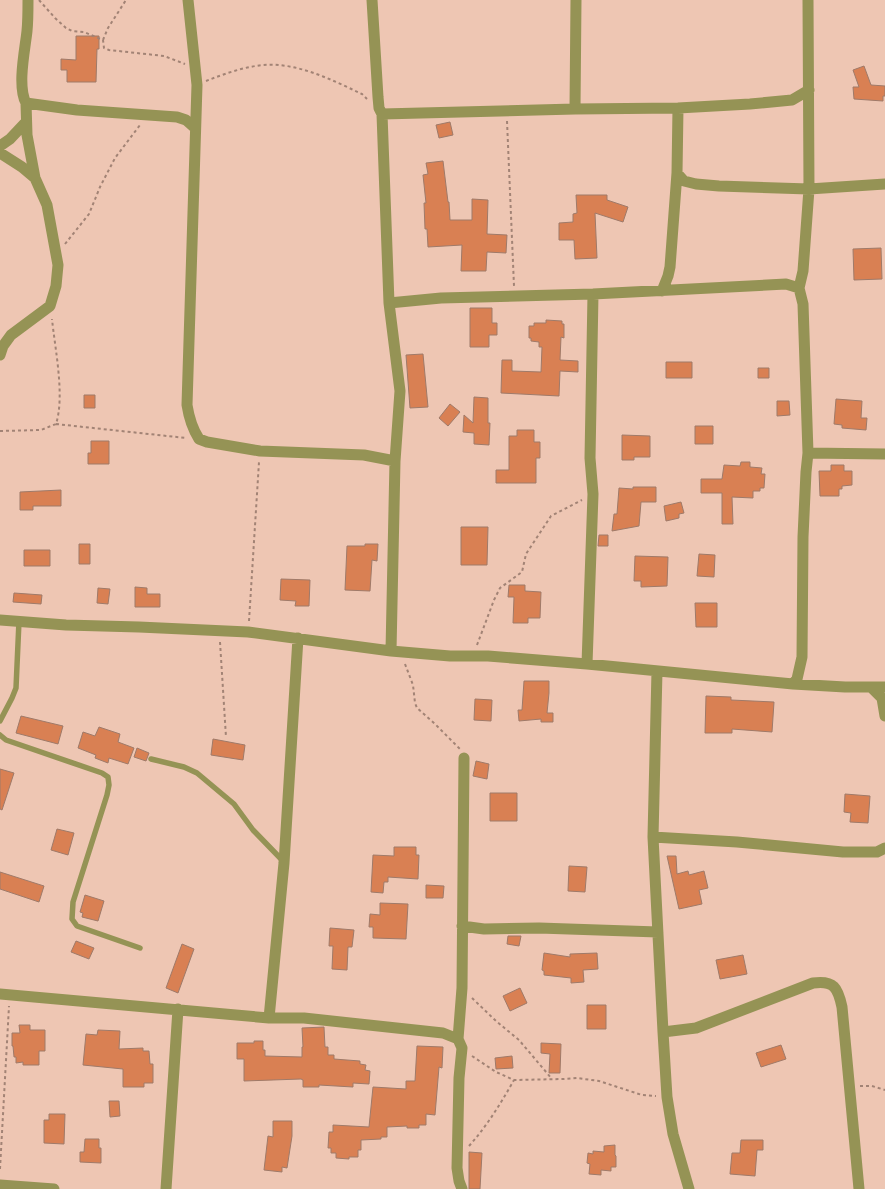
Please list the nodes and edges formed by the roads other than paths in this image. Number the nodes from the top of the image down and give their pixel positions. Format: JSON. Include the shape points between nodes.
{"nodes":[{"id":1,"x":28,"y":0,"type":"edge"},
{"id":2,"x":188,"y":0,"type":"edge"},
{"id":3,"x":372,"y":0,"type":"edge"},
{"id":4,"x":576,"y":0,"type":"edge"},
{"id":5,"x":808,"y":0,"type":"edge"},
{"id":6,"x":809,"y":90,"type":"junction"},
{"id":7,"x":792,"y":100,"type":"junction"},
{"id":8,"x":26,"y":102,"type":"junction"},
{"id":9,"x":678,"y":108,"type":"junction"},
{"id":10,"x":575,"y":109,"type":"junction"},
{"id":11,"x":809,"y":110,"type":"junction"},
{"id":12,"x":381,"y":111,"type":"junction"},
{"id":13,"x":26,"y":122,"type":"junction"},
{"id":14,"x":195,"y":128,"type":"junction"},
{"id":15,"x":0,"y":146,"type":"edge"},
{"id":16,"x":0,"y":153,"type":"edge"},
{"id":17,"x":677,"y":173,"type":"junction"},
{"id":18,"x":35,"y":178,"type":"junction"},
{"id":19,"x":885,"y":184,"type":"edge"},
{"id":20,"x":809,"y":189,"type":"junction"},
{"id":21,"x":799,"y":288,"type":"junction"},
{"id":22,"x":662,"y":291,"type":"junction"},
{"id":23,"x":593,"y":294,"type":"junction"},
{"id":24,"x":389,"y":302,"type":"junction"},
{"id":25,"x":0,"y":354,"type":"edge"},
{"id":26,"x":808,"y":454,"type":"junction"},
{"id":27,"x":885,"y":454,"type":"edge"},
{"id":28,"x":395,"y":461,"type":"junction"},
{"id":29,"x":0,"y":620,"type":"edge"},
{"id":30,"x":19,"y":621,"type":"junction"},
{"id":31,"x":298,"y":638,"type":"junction"},
{"id":32,"x":396,"y":651,"type":"junction"},
{"id":33,"x":587,"y":664,"type":"junction"},
{"id":34,"x":657,"y":671,"type":"junction"},
{"id":35,"x":793,"y":684,"type":"junction"},
{"id":36,"x":870,"y":687,"type":"junction"},
{"id":37,"x":885,"y":687,"type":"edge"},
{"id":38,"x":885,"y":716,"type":"edge"},
{"id":39,"x":0,"y":721,"type":"edge"},
{"id":40,"x":0,"y":735,"type":"edge"},
{"id":41,"x":464,"y":758,"type":"road end"},
{"id":42,"x":151,"y":759,"type":"dead end"},
{"id":43,"x":653,"y":837,"type":"junction"},
{"id":44,"x":885,"y":848,"type":"edge"},
{"id":45,"x":284,"y":863,"type":"junction"},
{"id":46,"x":462,"y":926,"type":"junction"},
{"id":47,"x":658,"y":932,"type":"junction"},
{"id":48,"x":140,"y":948,"type":"dead end"},
{"id":49,"x":5,"y":994,"type":"edge"},
{"id":50,"x":178,"y":1009,"type":"junction"},
{"id":51,"x":269,"y":1018,"type":"junction"},
{"id":52,"x":663,"y":1032,"type":"junction"},
{"id":53,"x":460,"y":1044,"type":"junction"},
{"id":54,"x":0,"y":1185,"type":"edge"},
{"id":55,"x":458,"y":1186,"type":"edge"},
{"id":56,"x":54,"y":1189,"type":"edge"},
{"id":57,"x":166,"y":1189,"type":"edge"},
{"id":58,"x":688,"y":1189,"type":"edge"},
{"id":59,"x":859,"y":1189,"type":"edge"}],
"edges":[{"from":1,"to":8,"type":"street","via":[[23,71],[23,97]]},
{"from":2,"to":14,"type":"street","via":[[197,85]]},
{"from":3,"to":12,"type":"street"},
{"from":4,"to":10,"type":"street"},
{"from":5,"to":6,"type":"street"},
{"from":6,"to":7,"type":"street"},
{"from":6,"to":11,"type":"street"},
{"from":7,"to":9,"type":"street"},
{"from":7,"to":11,"type":"street"},
{"from":8,"to":13,"type":"street"},
{"from":8,"to":14,"type":"street","via":[[77,110],[177,117],[186,120]]},
{"from":9,"to":10,"type":"street"},
{"from":9,"to":17,"type":"street"},
{"from":10,"to":12,"type":"street"},
{"from":11,"to":20,"type":"street"},
{"from":12,"to":24,"type":"street"},
{"from":13,"to":15,"type":"street"},
{"from":13,"to":18,"type":"street"},
{"from":14,"to":28,"type":"street","via":[[187,405],[189,419],[199,439],[260,451],[364,455]]},
{"from":16,"to":18,"type":"street"},
{"from":17,"to":20,"type":"street","via":[[684,181],[696,184]]},
{"from":17,"to":22,"type":"street","via":[[670,267]]},
{"from":18,"to":25,"type":"street","via":[[47,205],[58,265],[56,286],[50,306],[11,335]]},
{"from":19,"to":20,"type":"street"},
{"from":20,"to":21,"type":"street","via":[[803,271]]},
{"from":21,"to":22,"type":"street","via":[[786,284]]},
{"from":21,"to":26,"type":"street","via":[[803,304]]},
{"from":22,"to":23,"type":"street"},
{"from":23,"to":24,"type":"street","via":[[514,295]]},
{"from":23,"to":33,"type":"street","via":[[590,458],[593,494]]},
{"from":24,"to":28,"type":"street","via":[[400,391]]},
{"from":26,"to":27,"type":"street"},
{"from":26,"to":35,"type":"street","via":[[803,537],[802,657],[797,679]]},
{"from":28,"to":32,"type":"street"},
{"from":29,"to":30,"type":"street"},
{"from":30,"to":31,"type":"street","via":[[248,632]]},
{"from":30,"to":39,"type":"lane","via":[[16,688]]},
{"from":31,"to":32,"type":"street"},
{"from":31,"to":45,"type":"street"},
{"from":32,"to":33,"type":"street"},
{"from":33,"to":34,"type":"street"},
{"from":34,"to":35,"type":"street"},
{"from":34,"to":43,"type":"street"},
{"from":35,"to":36,"type":"street"},
{"from":36,"to":37,"type":"street"},
{"from":36,"to":38,"type":"street","via":[[882,698]]},
{"from":40,"to":48,"type":"lane","via":[[6,740],[102,772],[108,777],[107,795],[73,902],[72,919],[77,926]]},
{"from":41,"to":46,"type":"street"},
{"from":42,"to":45,"type":"lane","via":[[197,773],[234,804],[253,830]]},
{"from":43,"to":44,"type":"street","via":[[843,852],[877,852]]},
{"from":43,"to":47,"type":"street"},
{"from":45,"to":51,"type":"street"},
{"from":46,"to":47,"type":"street","via":[[484,929]]},
{"from":46,"to":53,"type":"street"},
{"from":47,"to":52,"type":"street"},
{"from":49,"to":50,"type":"street"},
{"from":50,"to":51,"type":"street"},
{"from":50,"to":57,"type":"street"},
{"from":51,"to":53,"type":"street","via":[[304,1018],[443,1033]]},
{"from":52,"to":58,"type":"street","via":[[667,1097],[673,1134]]},
{"from":52,"to":59,"type":"street","via":[[696,1028],[814,982],[829,982],[836,987],[841,1001]]},
{"from":53,"to":55,"type":"street"},
{"from":54,"to":56,"type":"street"}]}
